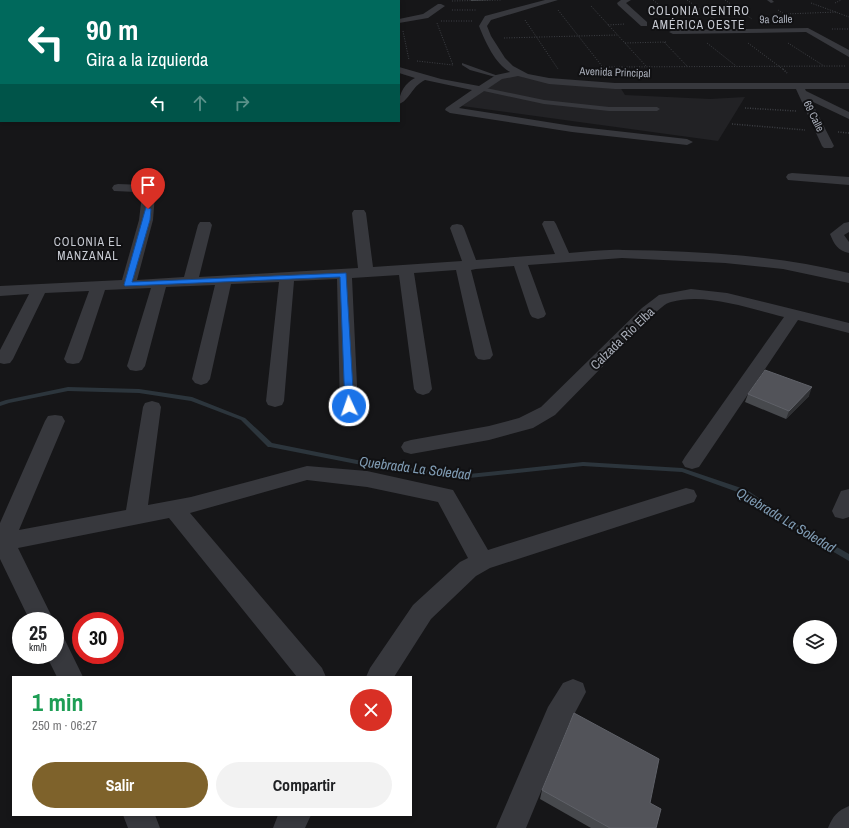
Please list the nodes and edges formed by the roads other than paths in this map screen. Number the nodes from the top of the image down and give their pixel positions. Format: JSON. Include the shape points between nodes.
{"nodes":[{"id":1,"x":552,"y":0,"type":"edge"},
{"id":2,"x":627,"y":0,"type":"edge"},
{"id":3,"x":442,"y":6,"type":"dead end"},
{"id":4,"x":400,"y":21,"type":"edge"},
{"id":5,"x":644,"y":24,"type":"dead end"},
{"id":6,"x":673,"y":32,"type":"dead end"},
{"id":7,"x":849,"y":54,"type":"edge"},
{"id":8,"x":464,"y":64,"type":"dead end"},
{"id":9,"x":400,"y":71,"type":"edge"},
{"id":10,"x":519,"y":73,"type":"junction"},
{"id":11,"x":425,"y":77,"type":"junction"},
{"id":12,"x":499,"y":77,"type":"junction"},
{"id":13,"x":849,"y":86,"type":"edge"},
{"id":14,"x":481,"y":89,"type":"junction"},
{"id":15,"x":801,"y":90,"type":"junction"},
{"id":16,"x":400,"y":99,"type":"edge"},
{"id":17,"x":658,"y":110,"type":"dead end"},
{"id":18,"x":849,"y":116,"type":"edge"},
{"id":19,"x":687,"y":142,"type":"dead end"},
{"id":20,"x":828,"y":146,"type":"dead end"},
{"id":21,"x":792,"y":177,"type":"dead end"},
{"id":22,"x":849,"y":181,"type":"edge"},
{"id":23,"x":118,"y":188,"type":"dead end"},
{"id":24,"x":359,"y":213,"type":"dead end"},
{"id":25,"x":549,"y":224,"type":"dead end"},
{"id":26,"x":205,"y":225,"type":"dead end"},
{"id":27,"x":849,"y":226,"type":"edge"},
{"id":28,"x":457,"y":228,"type":"dead end"},
{"id":29,"x":849,"y":249,"type":"edge"},
{"id":30,"x":564,"y":259,"type":"junction"},
{"id":31,"x":520,"y":262,"type":"junction"},
{"id":32,"x":466,"y":266,"type":"junction"},
{"id":33,"x":406,"y":270,"type":"junction"},
{"id":34,"x":366,"y":273,"type":"junction"},
{"id":35,"x":344,"y":274,"type":"junction"},
{"id":36,"x":286,"y":277,"type":"junction"},
{"id":37,"x":849,"y":278,"type":"edge"},
{"id":38,"x":224,"y":280,"type":"junction"},
{"id":39,"x":190,"y":282,"type":"junction"},
{"id":40,"x":160,"y":283,"type":"junction"},
{"id":41,"x":128,"y":285,"type":"junction"},
{"id":42,"x":99,"y":286,"type":"junction"},
{"id":43,"x":39,"y":289,"type":"junction"},
{"id":44,"x":0,"y":291,"type":"edge"},
{"id":45,"x":538,"y":314,"type":"dead end"},
{"id":46,"x":794,"y":314,"type":"junction"},
{"id":47,"x":849,"y":328,"type":"edge"},
{"id":48,"x":484,"y":355,"type":"dead end"},
{"id":49,"x":4,"y":359,"type":"dead end"},
{"id":50,"x":72,"y":359,"type":"dead end"},
{"id":51,"x":136,"y":366,"type":"dead end"},
{"id":52,"x":201,"y":379,"type":"dead end"},
{"id":53,"x":423,"y":389,"type":"dead end"},
{"id":54,"x":274,"y":402,"type":"dead end"},
{"id":55,"x":349,"y":406,"type":"dead end"},
{"id":56,"x":152,"y":407,"type":"dead end"},
{"id":57,"x":55,"y":421,"type":"dead end"},
{"id":58,"x":411,"y":447,"type":"dead end"},
{"id":59,"x":692,"y":462,"type":"dead end"},
{"id":60,"x":686,"y":496,"type":"dead end"},
{"id":61,"x":174,"y":509,"type":"junction"},
{"id":62,"x":136,"y":516,"type":"junction"},
{"id":63,"x":2,"y":542,"type":"edge"},
{"id":64,"x":482,"y":561,"type":"junction"},
{"id":65,"x":37,"y":612,"type":"edge"},
{"id":66,"x":64,"y":664,"type":"edge"},
{"id":67,"x":70,"y":676,"type":"edge"},
{"id":68,"x":312,"y":676,"type":"edge"},
{"id":69,"x":380,"y":676,"type":"edge"},
{"id":70,"x":573,"y":692,"type":"dead end"},
{"id":71,"x":139,"y":816,"type":"edge"},
{"id":72,"x":295,"y":816,"type":"edge"},
{"id":73,"x":849,"y":820,"type":"edge"},
{"id":74,"x":145,"y":828,"type":"edge"},
{"id":75,"x":288,"y":828,"type":"edge"},
{"id":76,"x":511,"y":828,"type":"edge"},
{"id":77,"x":843,"y":828,"type":"edge"}],
"edges":[{"from":1,"to":10,"type":"street","name":"Avenida Principal","via":[[516,9],[488,18],[486,21],[484,26],[488,38],[502,60]]},
{"from":2,"to":5,"type":"street","via":[[621,3]]},
{"from":3,"to":4,"type":"street","via":[[425,16]]},
{"from":6,"to":7,"type":"street","name":"9a Calle","via":[[808,30]]},
{"from":8,"to":12,"type":"lane","via":[[472,70]]},
{"from":9,"to":11,"type":"street"},
{"from":10,"to":12,"type":"street"},
{"from":10,"to":15,"type":"street","name":"Avenida Principal","via":[[543,80],[618,86]]},
{"from":11,"to":14,"type":"street"},
{"from":11,"to":16,"type":"street","via":[[410,85],[405,96]]},
{"from":12,"to":14,"type":"street"},
{"from":13,"to":15,"type":"street","name":"Avenida Principal"},
{"from":14,"to":17,"type":"lane","via":[[544,102],[609,109]]},
{"from":14,"to":19,"type":"street","via":[[450,110],[572,129]]},
{"from":15,"to":18,"type":"street"},
{"from":15,"to":20,"type":"street","name":"69 Calle"},
{"from":21,"to":22,"type":"street"},
{"from":23,"to":41,"type":"street","via":[[140,188],[149,194],[146,220]]},
{"from":24,"to":34,"type":"street"},
{"from":25,"to":30,"type":"street"},
{"from":26,"to":39,"type":"street"},
{"from":27,"to":29,"type":"street","via":[[837,234],[841,244]]},
{"from":28,"to":32,"type":"street"},
{"from":30,"to":31,"type":"street"},
{"from":30,"to":37,"type":"street","via":[[622,254],[725,259],[783,265]]},
{"from":31,"to":32,"type":"street"},
{"from":31,"to":45,"type":"street"},
{"from":32,"to":33,"type":"street"},
{"from":32,"to":48,"type":"street"},
{"from":33,"to":34,"type":"street"},
{"from":33,"to":53,"type":"street"},
{"from":34,"to":35,"type":"street"},
{"from":35,"to":36,"type":"street"},
{"from":35,"to":55,"type":"street"},
{"from":36,"to":38,"type":"street"},
{"from":36,"to":54,"type":"street"},
{"from":38,"to":39,"type":"street"},
{"from":38,"to":52,"type":"street"},
{"from":39,"to":40,"type":"street"},
{"from":40,"to":41,"type":"street"},
{"from":40,"to":51,"type":"street"},
{"from":41,"to":42,"type":"street"},
{"from":42,"to":43,"type":"street"},
{"from":42,"to":50,"type":"street"},
{"from":43,"to":44,"type":"street"},
{"from":43,"to":49,"type":"street"},
{"from":46,"to":47,"type":"street","name":"Calzada Río Elba"},
{"from":46,"to":58,"type":"street","name":"Calzada Río Elba","via":[[727,298],[691,294],[665,298],[648,311],[548,411],[526,423],[489,433]]},
{"from":46,"to":59,"type":"street"},
{"from":56,"to":62,"type":"street"},
{"from":57,"to":63,"type":"street"},
{"from":60,"to":64,"type":"street"},
{"from":61,"to":62,"type":"street"},
{"from":61,"to":64,"type":"street","via":[[307,473],[367,479],[445,496]]},
{"from":61,"to":68,"type":"street"},
{"from":62,"to":63,"type":"street"},
{"from":63,"to":65,"type":"street"},
{"from":64,"to":69,"type":"street","via":[[468,569],[422,612]]},
{"from":66,"to":67,"type":"street"},
{"from":70,"to":76,"type":"street","via":[[558,716]]},
{"from":71,"to":74,"type":"street"},
{"from":72,"to":75,"type":"street"},
{"from":73,"to":77,"type":"street"}]}
